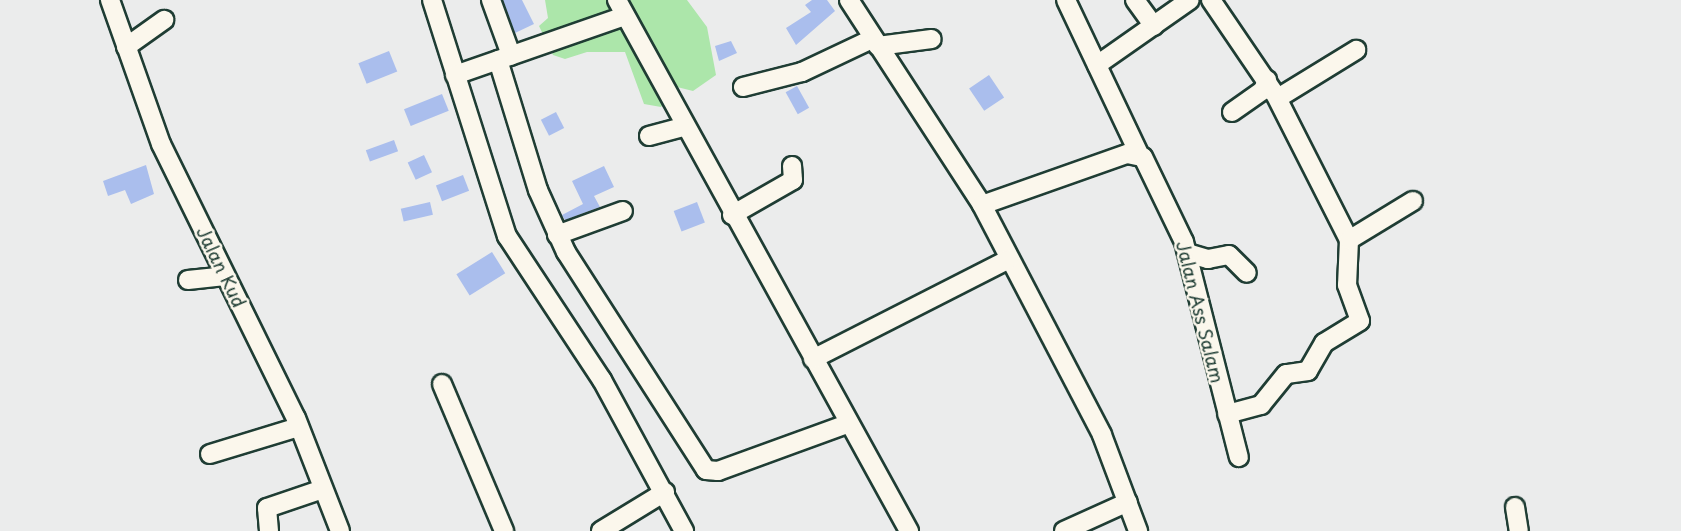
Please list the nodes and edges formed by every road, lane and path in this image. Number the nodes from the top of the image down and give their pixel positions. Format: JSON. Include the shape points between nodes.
{"nodes":[{"id":1,"x":110,"y":0,"type":"edge"},
{"id":2,"x":432,"y":0,"type":"edge"},
{"id":3,"x":491,"y":0,"type":"edge"},
{"id":4,"x":1066,"y":0,"type":"edge"},
{"id":5,"x":1135,"y":0,"type":"edge"},
{"id":6,"x":1190,"y":0,"type":"edge"},
{"id":7,"x":1211,"y":0,"type":"edge"},
{"id":8,"x":856,"y":3,"type":"edge"},
{"id":9,"x":621,"y":8,"type":"edge"},
{"id":10,"x":164,"y":20,"type":"dead end"},
{"id":11,"x":1154,"y":26,"type":"junction"},
{"id":12,"x":932,"y":39,"type":"dead end"},
{"id":13,"x":875,"y":42,"type":"junction"},
{"id":14,"x":126,"y":47,"type":"junction"},
{"id":15,"x":1356,"y":50,"type":"dead end"},
{"id":16,"x":504,"y":58,"type":"junction"},
{"id":17,"x":1097,"y":65,"type":"junction"},
{"id":18,"x":455,"y":75,"type":"junction"},
{"id":19,"x":1267,"y":80,"type":"junction"},
{"id":20,"x":743,"y":87,"type":"dead end"},
{"id":21,"x":1278,"y":98,"type":"junction"},
{"id":22,"x":1232,"y":112,"type":"dead end"},
{"id":23,"x":683,"y":127,"type":"junction"},
{"id":24,"x":649,"y":136,"type":"dead end"},
{"id":25,"x":1138,"y":154,"type":"junction"},
{"id":26,"x":792,"y":166,"type":"dead end"},
{"id":27,"x":1413,"y":201,"type":"dead end"},
{"id":28,"x":982,"y":205,"type":"junction"},
{"id":29,"x":623,"y":211,"type":"dead end"},
{"id":30,"x":732,"y":215,"type":"junction"},
{"id":31,"x":557,"y":235,"type":"junction"},
{"id":32,"x":1349,"y":240,"type":"junction"},
{"id":33,"x":1187,"y":253,"type":"junction"},
{"id":34,"x":1009,"y":259,"type":"junction"},
{"id":35,"x":1247,"y":273,"type":"dead end"},
{"id":36,"x":225,"y":276,"type":"junction"},
{"id":37,"x":188,"y":280,"type":"dead end"},
{"id":38,"x":813,"y":359,"type":"junction"},
{"id":39,"x":442,"y":384,"type":"dead end"},
{"id":40,"x":1227,"y":414,"type":"junction"},
{"id":41,"x":847,"y":424,"type":"junction"},
{"id":42,"x":299,"y":427,"type":"junction"},
{"id":43,"x":210,"y":454,"type":"dead end"},
{"id":44,"x":1239,"y":458,"type":"dead end"},
{"id":45,"x":323,"y":489,"type":"junction"},
{"id":46,"x":665,"y":492,"type":"junction"},
{"id":47,"x":1128,"y":502,"type":"junction"},
{"id":48,"x":1515,"y":507,"type":"dead end"},
{"id":49,"x":269,"y":531,"type":"edge"},
{"id":50,"x":340,"y":531,"type":"edge"},
{"id":51,"x":504,"y":531,"type":"edge"},
{"id":52,"x":601,"y":531,"type":"edge"},
{"id":53,"x":684,"y":531,"type":"edge"},
{"id":54,"x":909,"y":531,"type":"edge"},
{"id":55,"x":1064,"y":531,"type":"edge"},
{"id":56,"x":1138,"y":531,"type":"edge"},
{"id":57,"x":1519,"y":531,"type":"edge"}],
"edges":[{"from":1,"to":14,"type":"street","name":"Jalan Kud"},
{"from":2,"to":18,"type":"street"},
{"from":3,"to":16,"type":"street"},
{"from":4,"to":17,"type":"street","name":"Jalan Ass Salam"},
{"from":5,"to":11,"type":"street"},
{"from":6,"to":11,"type":"street"},
{"from":7,"to":19,"type":"street"},
{"from":8,"to":13,"type":"street"},
{"from":9,"to":16,"type":"street"},
{"from":9,"to":23,"type":"street"},
{"from":10,"to":14,"type":"street"},
{"from":11,"to":17,"type":"street"},
{"from":12,"to":13,"type":"street"},
{"from":13,"to":20,"type":"street","via":[[802,72]]},
{"from":13,"to":28,"type":"street"},
{"from":14,"to":36,"type":"street","name":"Jalan Kud","via":[[161,144]]},
{"from":15,"to":21,"type":"street"},
{"from":16,"to":18,"type":"street"},
{"from":16,"to":31,"type":"street"},
{"from":17,"to":25,"type":"street","name":"Jalan Ass Salam"},
{"from":18,"to":46,"type":"street","via":[[493,202],[514,249],[572,331]]},
{"from":19,"to":21,"type":"street"},
{"from":19,"to":22,"type":"street","via":[[1263,90]]},
{"from":21,"to":32,"type":"street"},
{"from":23,"to":24,"type":"street"},
{"from":23,"to":30,"type":"street"},
{"from":25,"to":28,"type":"street"},
{"from":25,"to":33,"type":"street","name":"Jalan Ass Salam","via":[[1153,172]]},
{"from":26,"to":30,"type":"street","via":[[794,180]]},
{"from":27,"to":32,"type":"street"},
{"from":28,"to":34,"type":"street"},
{"from":29,"to":31,"type":"street"},
{"from":30,"to":38,"type":"street"},
{"from":31,"to":41,"type":"street","via":[[705,470],[718,471]]},
{"from":32,"to":40,"type":"street","via":[[1347,285],[1360,315],[1358,327],[1324,343],[1312,366],[1291,371],[1261,405]]},
{"from":33,"to":35,"type":"street","via":[[1208,259],[1229,255]]},
{"from":33,"to":40,"type":"street","name":"Jalan Ass Salam"},
{"from":34,"to":38,"type":"street"},
{"from":34,"to":47,"type":"street","via":[[1102,435]]},
{"from":36,"to":37,"type":"street"},
{"from":36,"to":42,"type":"street","name":"Jalan Kud"},
{"from":38,"to":41,"type":"street"},
{"from":39,"to":51,"type":"street"},
{"from":40,"to":44,"type":"street","name":"Jalan Ass Salam"},
{"from":41,"to":54,"type":"street"},
{"from":42,"to":43,"type":"street"},
{"from":42,"to":45,"type":"street","name":"Jalan Kud"},
{"from":45,"to":49,"type":"street","via":[[267,508]]},
{"from":45,"to":50,"type":"street","name":"Jalan Kud"},
{"from":46,"to":52,"type":"street"},
{"from":46,"to":53,"type":"street"},
{"from":47,"to":55,"type":"street"},
{"from":47,"to":56,"type":"street"},
{"from":48,"to":57,"type":"street"}]}
